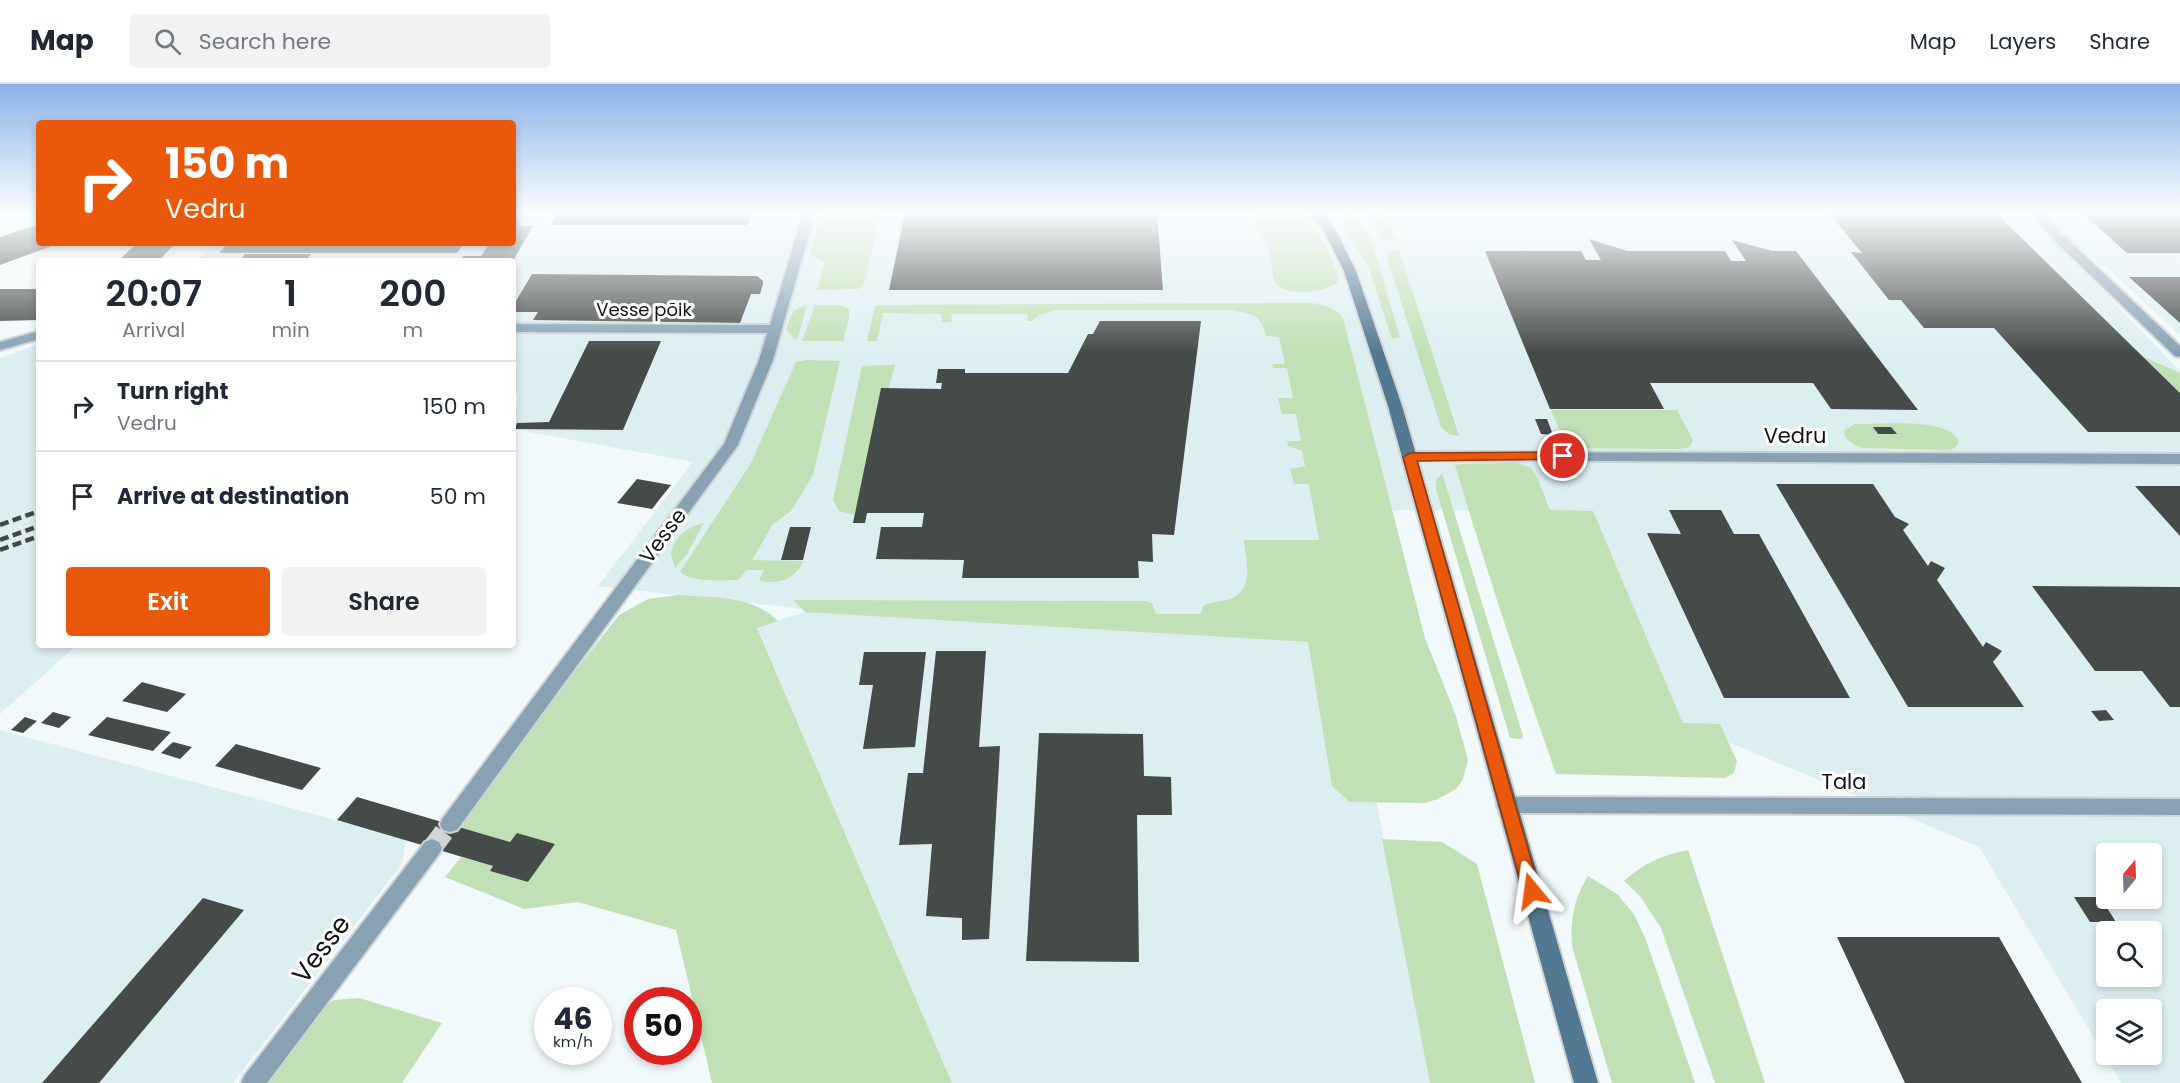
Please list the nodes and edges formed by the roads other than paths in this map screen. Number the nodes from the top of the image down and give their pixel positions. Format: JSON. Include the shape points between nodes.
{"nodes":[{"id":1,"x":795,"y":260,"type":"edge"},
{"id":2,"x":1344,"y":260,"type":"edge"},
{"id":3,"x":2082,"y":260,"type":"edge"},
{"id":4,"x":516,"y":328,"type":"edge"},
{"id":5,"x":775,"y":329,"type":"junction"},
{"id":6,"x":36,"y":336,"type":"edge"},
{"id":7,"x":0,"y":346,"type":"edge"},
{"id":8,"x":2180,"y":352,"type":"edge"},
{"id":9,"x":1410,"y":457,"type":"junction"},
{"id":10,"x":2180,"y":459,"type":"edge"},
{"id":11,"x":1507,"y":805,"type":"junction"},
{"id":12,"x":2180,"y":807,"type":"edge"},
{"id":13,"x":450,"y":824,"type":"tunnel mouth"},
{"id":14,"x":432,"y":848,"type":"tunnel mouth"},
{"id":15,"x":254,"y":1083,"type":"edge"},
{"id":16,"x":1586,"y":1083,"type":"edge"}],
"edges":[{"from":1,"to":5,"type":"street","name":"Vesse"},
{"from":2,"to":9,"type":"main road"},
{"from":3,"to":8,"type":"street"},
{"from":4,"to":5,"type":"street","name":"Vesse põik"},
{"from":5,"to":13,"type":"street","name":"Vesse","via":[[731,445]]},
{"from":6,"to":7,"type":"street"},
{"from":9,"to":10,"type":"street","name":"Vedru"},
{"from":9,"to":11,"type":"main road"},
{"from":11,"to":12,"type":"street","name":"Tala"},
{"from":11,"to":16,"type":"main road"},
{"from":14,"to":15,"type":"street","name":"Vesse"}]}
